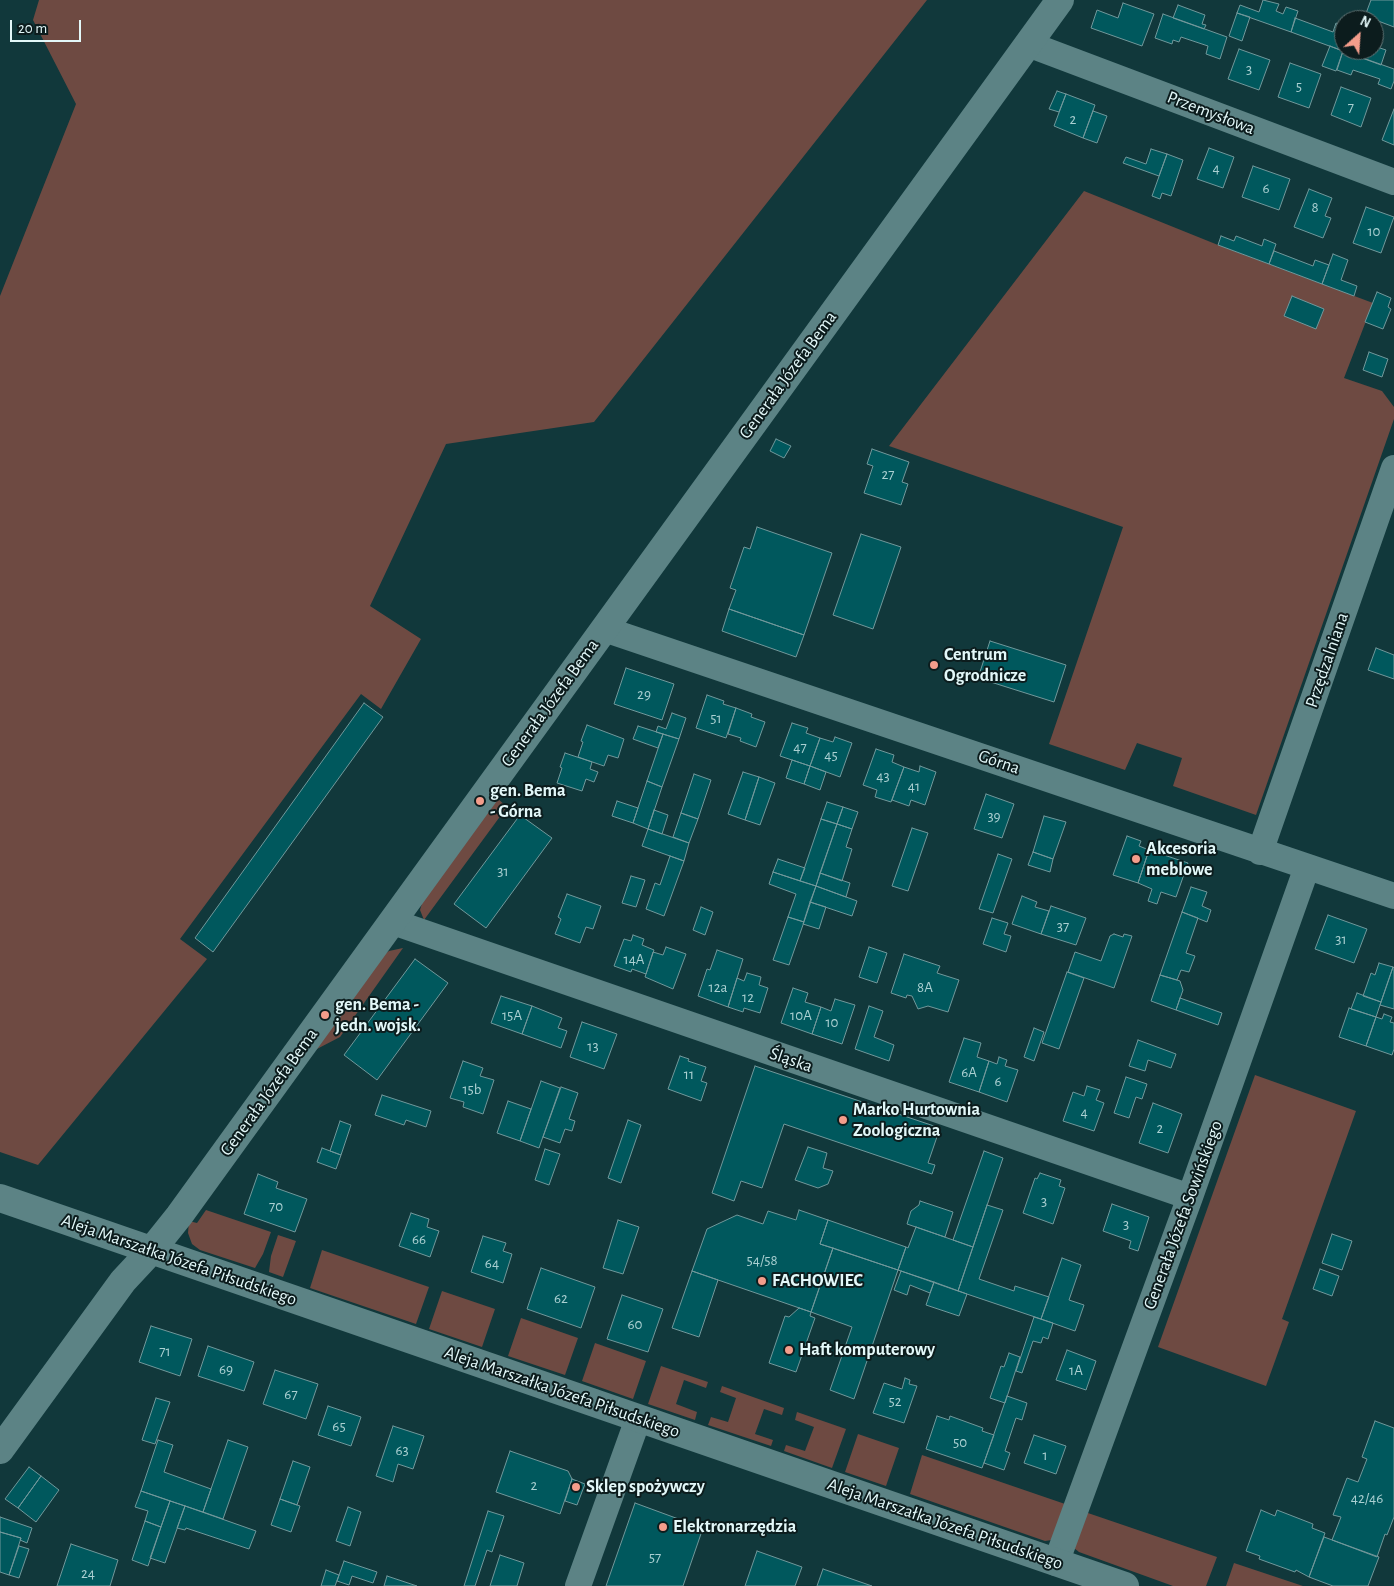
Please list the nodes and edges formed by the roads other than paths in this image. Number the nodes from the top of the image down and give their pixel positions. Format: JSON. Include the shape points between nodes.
{"nodes":[{"id":1,"x":1060,"y":0,"type":"edge"},
{"id":2,"x":1028,"y":44,"type":"junction"},
{"id":3,"x":1394,"y":182,"type":"edge"},
{"id":4,"x":1394,"y":468,"type":"edge"},
{"id":5,"x":604,"y":629,"type":"junction"},
{"id":6,"x":1260,"y":852,"type":"junction"},
{"id":7,"x":1307,"y":867,"type":"junction"},
{"id":8,"x":1394,"y":896,"type":"edge"},
{"id":9,"x":393,"y":922,"type":"junction"},
{"id":10,"x":1190,"y":1197,"type":"junction"},
{"id":11,"x":0,"y":1198,"type":"edge"},
{"id":12,"x":151,"y":1251,"type":"junction"},
{"id":13,"x":638,"y":1418,"type":"junction"},
{"id":14,"x":0,"y":1450,"type":"edge"},
{"id":15,"x":1056,"y":1563,"type":"junction"},
{"id":16,"x":578,"y":1586,"type":"edge"},
{"id":17,"x":1125,"y":1586,"type":"edge"}],
"edges":[{"from":1,"to":2,"type":"street","name":"Generała Józefa Bema"},
{"from":2,"to":3,"type":"street","name":"Przemysłowa"},
{"from":2,"to":5,"type":"street","name":"Generała Józefa Bema"},
{"from":4,"to":6,"type":"street","name":"Przędzalniana"},
{"from":5,"to":6,"type":"street","name":"Górna"},
{"from":5,"to":9,"type":"street","name":"Generała Józefa Bema"},
{"from":6,"to":7,"type":"street","name":"Górna"},
{"from":7,"to":8,"type":"street","name":"Górna"},
{"from":7,"to":10,"type":"street","name":"Generała Józefa Sowińskiego"},
{"from":9,"to":10,"type":"street","name":"Śląska"},
{"from":9,"to":12,"type":"street","name":"Generała Józefa Bema"},
{"from":10,"to":15,"type":"street","name":"Generała Józefa Sowińskiego"},
{"from":11,"to":12,"type":"street","name":"Aleja Marszałka Józefa Piłsudskiego"},
{"from":12,"to":13,"type":"street","name":"Aleja Marszałka Józefa Piłsudskiego"},
{"from":12,"to":14,"type":"street","name":"Generała Józefa Bema","via":[[123,1282]]},
{"from":13,"to":15,"type":"street","name":"Aleja Marszałka Józefa Piłsudskiego"},
{"from":13,"to":16,"type":"street"},
{"from":15,"to":17,"type":"street","name":"Aleja Marszałka Józefa Piłsudskiego"}]}
